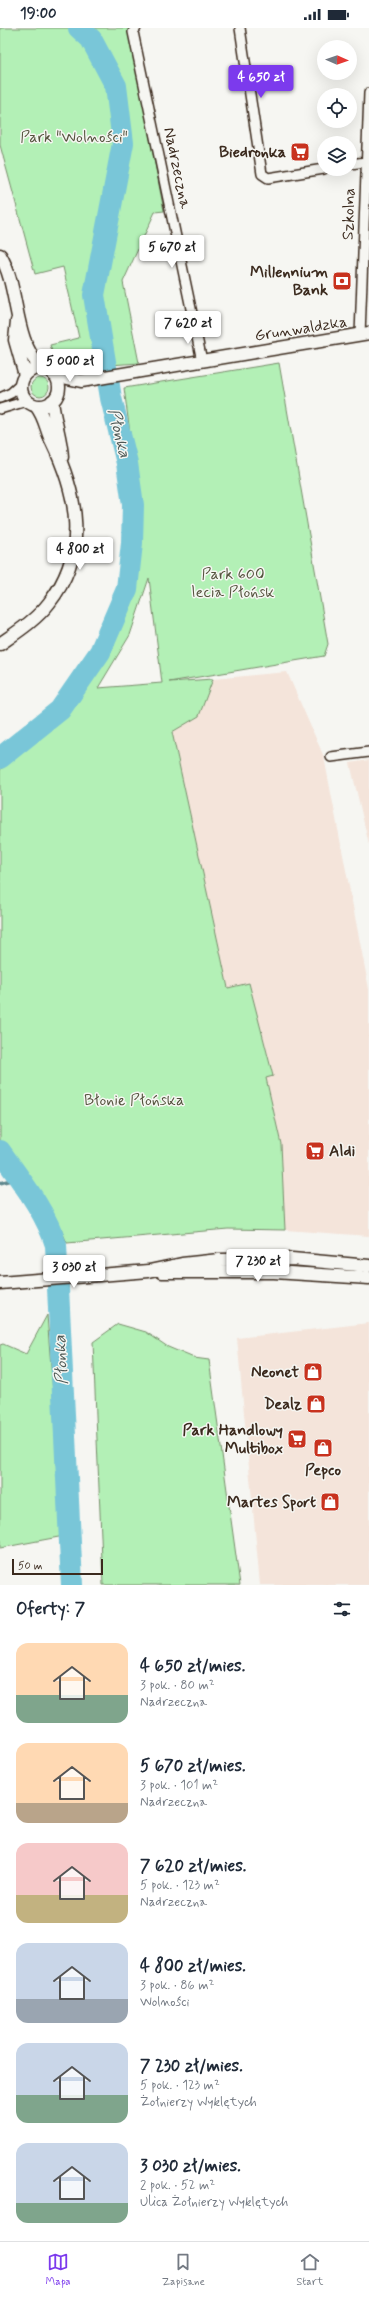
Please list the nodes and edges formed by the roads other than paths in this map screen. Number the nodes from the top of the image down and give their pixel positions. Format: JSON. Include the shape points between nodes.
{"nodes":[{"id":1,"x":136,"y":28,"type":"edge"},
{"id":2,"x":240,"y":28,"type":"edge"},
{"id":3,"x":369,"y":93,"type":"edge"},
{"id":4,"x":366,"y":162,"type":"junction"},
{"id":5,"x":357,"y":163,"type":"edge"},
{"id":6,"x":317,"y":170,"type":"edge"},
{"id":7,"x":0,"y":255,"type":"edge"},
{"id":8,"x":17,"y":320,"type":"junction"},
{"id":9,"x":366,"y":335,"type":"edge"},
{"id":10,"x":202,"y":361,"type":"junction"},
{"id":11,"x":41,"y":368,"type":"junction"},
{"id":12,"x":54,"y":375,"type":"junction"},
{"id":13,"x":23,"y":379,"type":"junction"},
{"id":14,"x":81,"y":382,"type":"junction"},
{"id":15,"x":0,"y":398,"type":"edge"},
{"id":16,"x":54,"y":398,"type":"junction"},
{"id":17,"x":32,"y":403,"type":"junction"},
{"id":18,"x":0,"y":409,"type":"edge"},
{"id":19,"x":63,"y":464,"type":"junction"},
{"id":20,"x":0,"y":644,"type":"edge"},
{"id":21,"x":369,"y":752,"type":"edge"},
{"id":22,"x":331,"y":757,"type":"dead end"},
{"id":23,"x":369,"y":1266,"type":"edge"},
{"id":24,"x":148,"y":1271,"type":"junction"},
{"id":25,"x":369,"y":1278,"type":"edge"},
{"id":26,"x":0,"y":1283,"type":"edge"}],
"edges":[{"from":1,"to":10,"type":"street","name":"Nadrzeczna","via":[[133,32]]},
{"from":2,"to":6,"type":"street","via":[[262,174],[268,178]]},
{"from":3,"to":4,"type":"street","name":"Szkolna"},
{"from":4,"to":5,"type":"street"},
{"from":4,"to":9,"type":"street","name":"Szkolna"},
{"from":7,"to":8,"type":"street","via":[[7,272]]},
{"from":8,"to":11,"type":"street","via":[[33,357]]},
{"from":8,"to":13,"type":"street","via":[[15,340]]},
{"from":9,"to":10,"type":"street","name":"Grunwaldzka"},
{"from":10,"to":14,"type":"street","name":"Grunwaldzka"},
{"from":11,"to":12,"type":"street"},
{"from":11,"to":13,"type":"street","via":[[32,369]]},
{"from":12,"to":14,"type":"street","name":"Grunwaldzka"},
{"from":12,"to":16,"type":"street","via":[[58,385]]},
{"from":13,"to":15,"type":"street","via":[[11,393]]},
{"from":13,"to":17,"type":"street","via":[[21,390]]},
{"from":14,"to":16,"type":"street","name":"Grunwaldzka"},
{"from":16,"to":17,"type":"street","via":[[45,405]]},
{"from":16,"to":19,"type":"street","via":[[53,414],[60,436]]},
{"from":17,"to":18,"type":"street"},
{"from":17,"to":19,"type":"street"},
{"from":19,"to":20,"type":"street","via":[[75,510],[75,542],[70,563],[49,603],[34,620]]},
{"from":21,"to":22,"type":"street"},
{"from":23,"to":24,"type":"street","via":[[258,1258],[188,1263]]},
{"from":24,"to":25,"type":"street","via":[[274,1272]]},
{"from":24,"to":26,"type":"street"}]}
